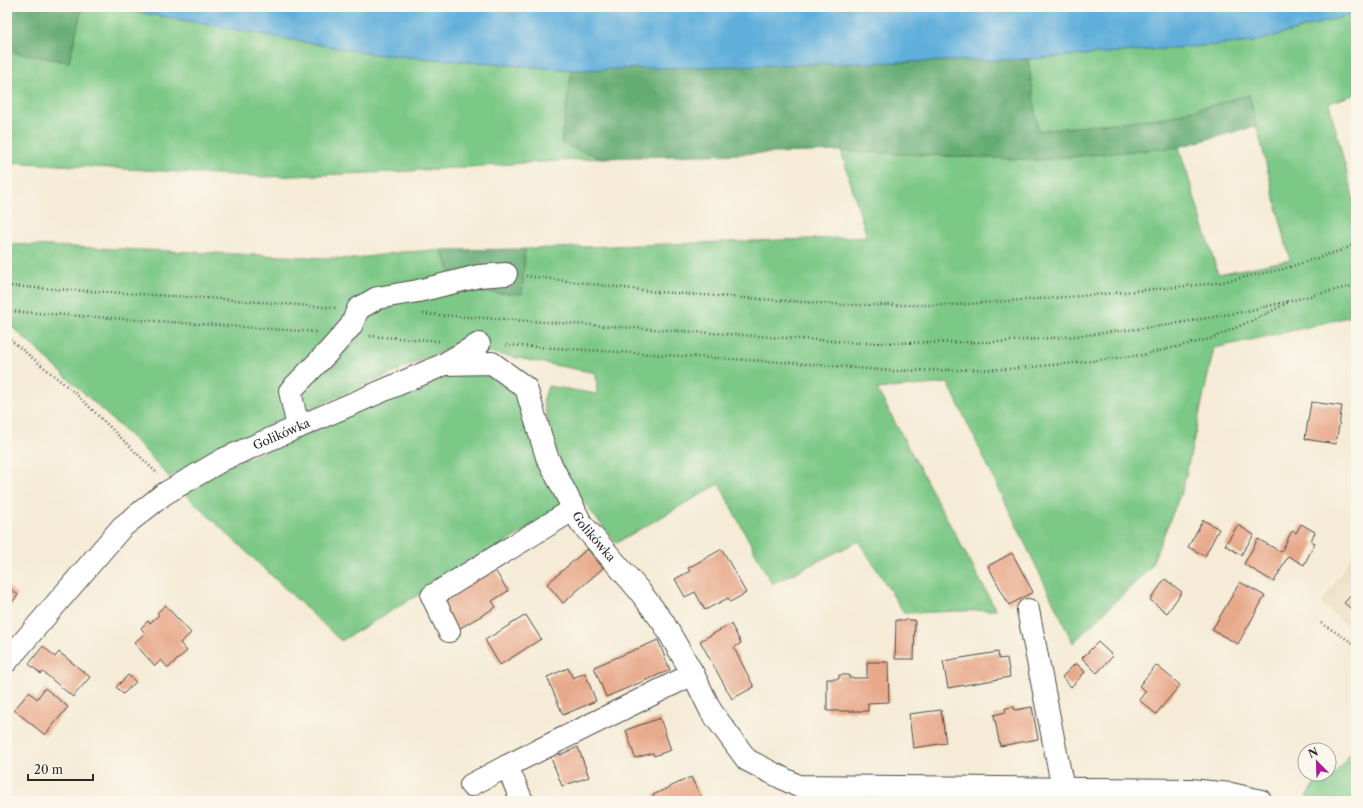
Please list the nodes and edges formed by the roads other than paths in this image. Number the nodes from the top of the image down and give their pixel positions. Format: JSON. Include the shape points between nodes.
{"nodes":[{"id":1,"x":506,"y":274,"type":"road end"},
{"id":2,"x":479,"y":344,"type":"road end"},
{"id":3,"x":445,"y":364,"type":"junction"},
{"id":4,"x":298,"y":427,"type":"junction"},
{"id":5,"x":574,"y":509,"type":"junction"},
{"id":6,"x":1028,"y":610,"type":"dead end"},
{"id":7,"x":449,"y":630,"type":"dead end"},
{"id":8,"x":7,"y":661,"type":"edge"},
{"id":9,"x":693,"y":674,"type":"junction"},
{"id":10,"x":507,"y":766,"type":"junction"},
{"id":11,"x":471,"y":785,"type":"dead end"},
{"id":12,"x":1063,"y":789,"type":"junction"},
{"id":13,"x":802,"y":794,"type":"edge"},
{"id":14,"x":522,"y":801,"type":"edge"},
{"id":15,"x":1261,"y":801,"type":"edge"}],
"edges":[{"from":1,"to":4,"type":"street","via":[[479,276],[377,298],[358,309],[351,326],[290,391]]},
{"from":2,"to":3,"type":"street"},
{"from":3,"to":4,"type":"street","name":"Golikówka"},
{"from":3,"to":5,"type":"street","name":"Golikówka","via":[[492,363],[526,388],[547,457]]},
{"from":4,"to":8,"type":"street","name":"Golikówka","via":[[224,459],[173,489],[122,527]]},
{"from":5,"to":7,"type":"street","via":[[432,596]]},
{"from":5,"to":9,"type":"street","name":"Golikówka","via":[[581,523],[664,622]]},
{"from":6,"to":12,"type":"street"},
{"from":9,"to":10,"type":"street"},
{"from":9,"to":13,"type":"street","name":"Golikówka","via":[[710,711],[746,760]]},
{"from":10,"to":11,"type":"street"},
{"from":10,"to":14,"type":"street"},
{"from":12,"to":13,"type":"street","name":"Golikówka"},
{"from":12,"to":15,"type":"street","name":"Golikówka","via":[[1190,790],[1231,794]]}]}
